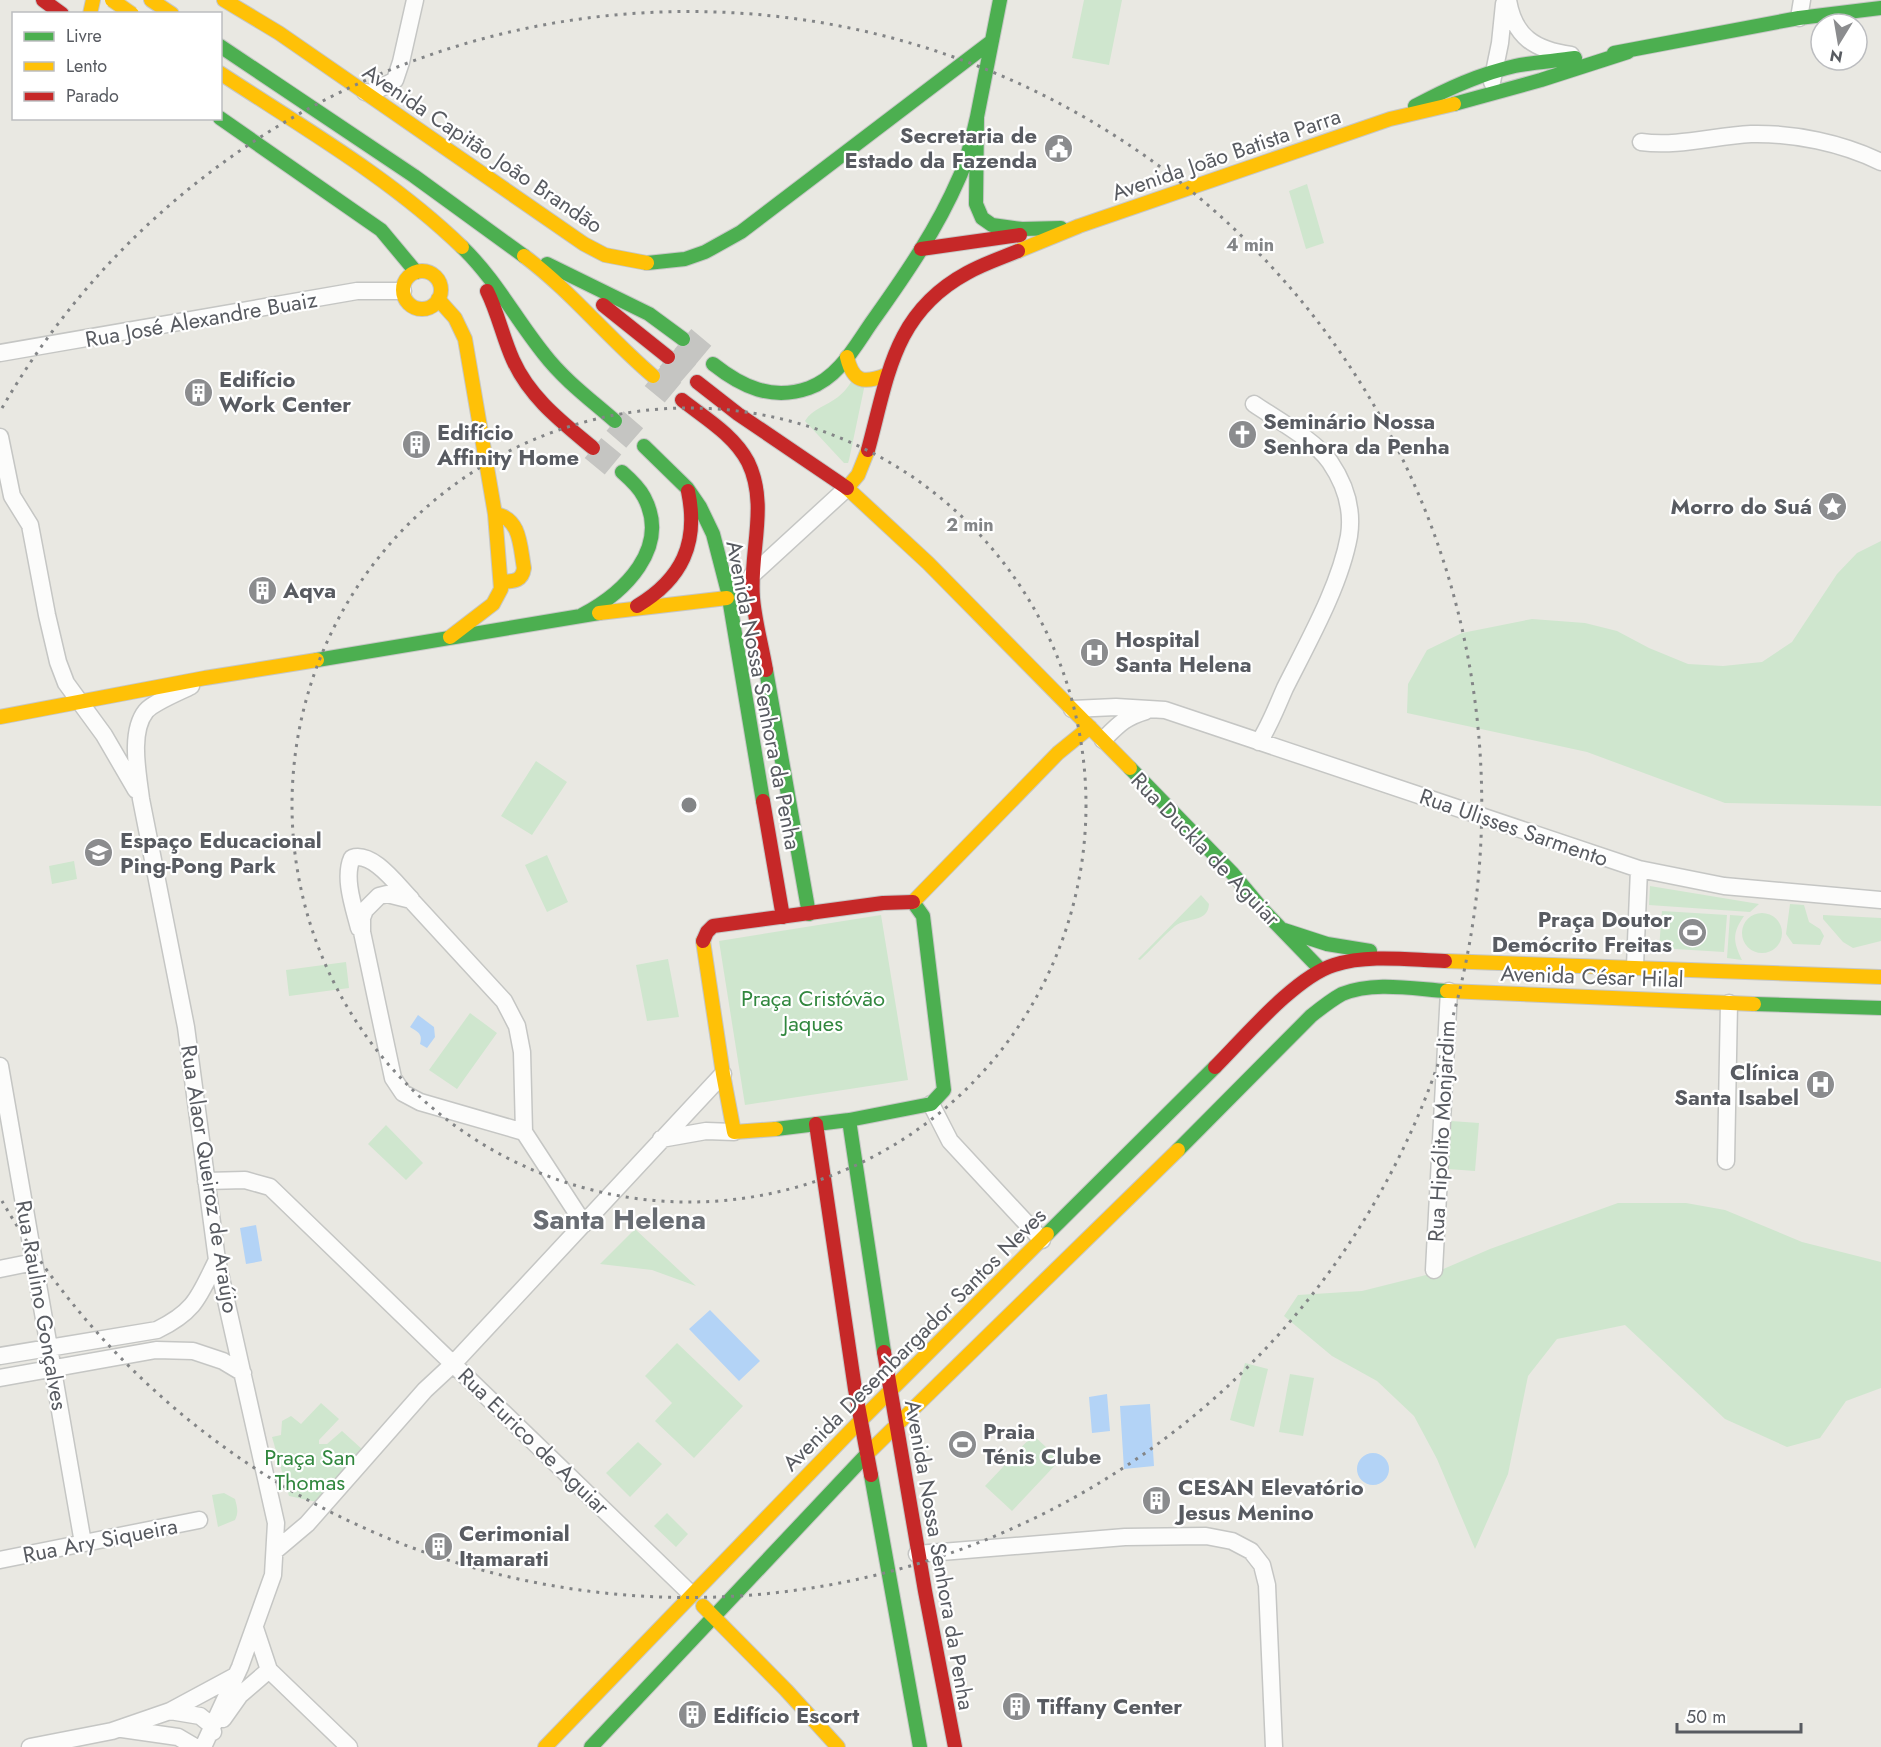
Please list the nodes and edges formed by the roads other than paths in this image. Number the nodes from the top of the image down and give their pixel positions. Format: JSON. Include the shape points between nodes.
{"nodes":[{"id":1,"x":43,"y":0,"type":"edge"},
{"id":2,"x":112,"y":0,"type":"edge"},
{"id":3,"x":151,"y":0,"type":"edge"},
{"id":4,"x":224,"y":0,"type":"edge"},
{"id":5,"x":415,"y":0,"type":"edge"},
{"id":6,"x":1000,"y":0,"type":"edge"},
{"id":7,"x":1507,"y":0,"type":"edge"},
{"id":8,"x":1802,"y":0,"type":"edge"},
{"id":9,"x":1881,"y":8,"type":"edge"},
{"id":10,"x":59,"y":12,"type":"edge"},
{"id":11,"x":129,"y":12,"type":"edge"},
{"id":12,"x":168,"y":12,"type":"edge"},
{"id":13,"x":1799,"y":18,"type":"junction"},
{"id":14,"x":992,"y":41,"type":"junction"},
{"id":15,"x":222,"y":47,"type":"edge"},
{"id":16,"x":1628,"y":52,"type":"junction"},
{"id":17,"x":1583,"y":57,"type":"junction"},
{"id":18,"x":1494,"y":72,"type":"junction"},
{"id":19,"x":222,"y":74,"type":"edge"},
{"id":20,"x":365,"y":92,"type":"junction"},
{"id":21,"x":1490,"y":94,"type":"junction"},
{"id":22,"x":977,"y":117,"type":"junction"},
{"id":23,"x":222,"y":119,"type":"edge"},
{"id":24,"x":1390,"y":119,"type":"junction"},
{"id":25,"x":1641,"y":142,"type":"dead end"},
{"id":26,"x":1881,"y":162,"type":"edge"},
{"id":27,"x":1075,"y":228,"type":"junction"},
{"id":28,"x":501,"y":240,"type":"junction"},
{"id":29,"x":458,"y":242,"type":"junction"},
{"id":30,"x":921,"y":249,"type":"junction"},
{"id":31,"x":416,"y":272,"type":"junction"},
{"id":32,"x":403,"y":291,"type":"junction"},
{"id":33,"x":438,"y":299,"type":"junction"},
{"id":34,"x":683,"y":339,"type":"tunnel mouth"},
{"id":35,"x":0,"y":354,"type":"edge"},
{"id":36,"x":668,"y":357,"type":"tunnel mouth"},
{"id":37,"x":847,"y":357,"type":"junction"},
{"id":38,"x":713,"y":364,"type":"tunnel mouth"},
{"id":39,"x":886,"y":375,"type":"junction"},
{"id":40,"x":652,"y":376,"type":"tunnel mouth"},
{"id":41,"x":698,"y":382,"type":"tunnel mouth"},
{"id":42,"x":682,"y":400,"type":"tunnel mouth"},
{"id":43,"x":1254,"y":404,"type":"dead end"},
{"id":44,"x":615,"y":421,"type":"tunnel mouth"},
{"id":45,"x":0,"y":437,"type":"edge"},
{"id":46,"x":644,"y":446,"type":"tunnel mouth"},
{"id":47,"x":593,"y":448,"type":"tunnel mouth"},
{"id":48,"x":622,"y":472,"type":"tunnel mouth"},
{"id":49,"x":687,"y":487,"type":"junction"},
{"id":50,"x":847,"y":488,"type":"junction"},
{"id":51,"x":495,"y":514,"type":"junction"},
{"id":52,"x":753,"y":575,"type":"junction"},
{"id":53,"x":501,"y":582,"type":"junction"},
{"id":54,"x":728,"y":598,"type":"junction"},
{"id":55,"x":634,"y":608,"type":"junction"},
{"id":56,"x":582,"y":615,"type":"junction"},
{"id":57,"x":758,"y":623,"type":"junction"},
{"id":58,"x":446,"y":640,"type":"junction"},
{"id":59,"x":205,"y":678,"type":"junction"},
{"id":60,"x":77,"y":701,"type":"junction"},
{"id":61,"x":1157,"y":708,"type":"junction"},
{"id":62,"x":1072,"y":709,"type":"junction"},
{"id":63,"x":0,"y":717,"type":"edge"},
{"id":64,"x":1090,"y":727,"type":"junction"},
{"id":65,"x":1103,"y":740,"type":"junction"},
{"id":66,"x":1259,"y":741,"type":"junction"},
{"id":67,"x":141,"y":799,"type":"junction"},
{"id":68,"x":1639,"y":869,"type":"junction"},
{"id":69,"x":411,"y":900,"type":"junction"},
{"id":70,"x":1881,"y":900,"type":"edge"},
{"id":71,"x":913,"y":902,"type":"junction"},
{"id":72,"x":809,"y":914,"type":"junction"},
{"id":73,"x":783,"y":917,"type":"junction"},
{"id":74,"x":1284,"y":930,"type":"junction"},
{"id":75,"x":365,"y":948,"type":"junction"},
{"id":76,"x":1421,"y":960,"type":"junction"},
{"id":77,"x":1635,"y":966,"type":"junction"},
{"id":78,"x":1322,"y":970,"type":"junction"},
{"id":79,"x":1881,"y":977,"type":"edge"},
{"id":80,"x":1449,"y":991,"type":"junction"},
{"id":81,"x":1729,"y":1003,"type":"junction"},
{"id":82,"x":1881,"y":1008,"type":"edge"},
{"id":83,"x":1311,"y":1017,"type":"junction"},
{"id":84,"x":0,"y":1066,"type":"edge"},
{"id":85,"x":723,"y":1074,"type":"junction"},
{"id":86,"x":3,"y":1102,"type":"edge"},
{"id":87,"x":931,"y":1104,"type":"junction"},
{"id":88,"x":849,"y":1120,"type":"junction"},
{"id":89,"x":816,"y":1124,"type":"junction"},
{"id":90,"x":524,"y":1132,"type":"junction"},
{"id":91,"x":734,"y":1132,"type":"junction"},
{"id":92,"x":661,"y":1139,"type":"junction"},
{"id":93,"x":1726,"y":1161,"type":"dead end"},
{"id":94,"x":206,"y":1181,"type":"junction"},
{"id":95,"x":584,"y":1224,"type":"junction"},
{"id":96,"x":1042,"y":1240,"type":"junction"},
{"id":97,"x":217,"y":1260,"type":"junction"},
{"id":98,"x":34,"y":1262,"type":"junction"},
{"id":99,"x":0,"y":1269,"type":"edge"},
{"id":100,"x":1434,"y":1270,"type":"dead end"},
{"id":101,"x":49,"y":1346,"type":"junction"},
{"id":102,"x":0,"y":1356,"type":"edge"},
{"id":103,"x":453,"y":1364,"type":"junction"},
{"id":104,"x":53,"y":1368,"type":"junction"},
{"id":105,"x":243,"y":1373,"type":"junction"},
{"id":106,"x":0,"y":1378,"type":"edge"},
{"id":107,"x":890,"y":1393,"type":"junction"},
{"id":108,"x":861,"y":1420,"type":"junction"},
{"id":109,"x":896,"y":1426,"type":"junction"},
{"id":110,"x":867,"y":1454,"type":"junction"},
{"id":111,"x":199,"y":1520,"type":"dead end"},
{"id":112,"x":83,"y":1543,"type":"junction"},
{"id":113,"x":275,"y":1551,"type":"junction"},
{"id":114,"x":917,"y":1554,"type":"junction"},
{"id":115,"x":0,"y":1560,"type":"edge"},
{"id":116,"x":691,"y":1594,"type":"junction"},
{"id":117,"x":713,"y":1616,"type":"junction"},
{"id":118,"x":255,"y":1628,"type":"junction"},
{"id":119,"x":269,"y":1670,"type":"junction"},
{"id":120,"x":235,"y":1676,"type":"junction"},
{"id":121,"x":170,"y":1711,"type":"junction"},
{"id":122,"x":212,"y":1728,"type":"junction"},
{"id":123,"x":118,"y":1729,"type":"junction"},
{"id":124,"x":75,"y":1743,"type":"edge"},
{"id":125,"x":30,"y":1747,"type":"edge"},
{"id":126,"x":195,"y":1747,"type":"edge"},
{"id":127,"x":203,"y":1747,"type":"edge"},
{"id":128,"x":349,"y":1747,"type":"edge"},
{"id":129,"x":545,"y":1747,"type":"edge"},
{"id":130,"x":591,"y":1747,"type":"edge"},
{"id":131,"x":838,"y":1747,"type":"edge"},
{"id":132,"x":920,"y":1747,"type":"edge"},
{"id":133,"x":955,"y":1747,"type":"edge"},
{"id":134,"x":1274,"y":1747,"type":"edge"}],
"edges":[{"from":1,"to":10,"type":"main road"},
{"from":2,"to":11,"type":"main road","bridge":true},
{"from":3,"to":12,"type":"main road"},
{"from":4,"to":20,"type":"main road","name":"Avenida Capitão João Brandão"},
{"from":5,"to":20,"type":"street","via":[[394,80],[372,93]]},
{"from":6,"to":14,"type":"main road"},
{"from":7,"to":17,"type":"street","via":[[1515,26],[1525,38],[1560,54]]},
{"from":7,"to":18,"type":"street"},
{"from":8,"to":13,"type":"street"},
{"from":9,"to":13,"type":"main road","name":"Avenida João Batista Parra"},
{"from":13,"to":16,"type":"main road","name":"Avenida João Batista Parra"},
{"from":14,"to":20,"type":"main road","name":"Avenida Capitão João Brandão","via":[[741,232],[685,259],[643,263],[605,255],[584,244]]},
{"from":14,"to":22,"type":"main road"},
{"from":15,"to":28,"type":"main road"},
{"from":16,"to":17,"type":"main road","name":"Avenida João Batista Parra"},
{"from":16,"to":21,"type":"main road","name":"Avenida João Batista Parra"},
{"from":17,"to":18,"type":"main road","name":"Avenida João Batista Parra"},
{"from":18,"to":21,"type":"street"},
{"from":18,"to":24,"type":"main road","name":"Avenida João Batista Parra","via":[[1451,87]]},
{"from":19,"to":29,"type":"main road","via":[[383,182]]},
{"from":21,"to":24,"type":"main road","name":"Avenida João Batista Parra"},
{"from":22,"to":27,"type":"main road","via":[[975,194],[979,214],[985,221],[1025,229]]},
{"from":22,"to":30,"type":"main road","via":[[959,179]]},
{"from":23,"to":31,"type":"main road","via":[[381,230]]},
{"from":24,"to":27,"type":"main road","name":"Avenida João Batista Parra"},
{"from":25,"to":26,"type":"street","via":[[1778,135],[1824,142]]},
{"from":27,"to":30,"type":"main road","name":"Avenida João Batista Parra"},
{"from":27,"to":39,"type":"main road","name":"Avenida João Batista Parra","via":[[968,272],[938,291],[910,321]]},
{"from":28,"to":34,"type":"main road","via":[[649,314]]},
{"from":28,"to":36,"type":"main road","via":[[609,309]]},
{"from":28,"to":40,"type":"main road","via":[[548,276]]},
{"from":29,"to":44,"type":"main road","via":[[499,288],[545,356]]},
{"from":29,"to":47,"type":"main road","via":[[489,295],[525,381],[545,407]]},
{"from":30,"to":37,"type":"main road"},
{"from":31,"to":32,"type":"main road","via":[[406,279]]},
{"from":31,"to":33,"type":"main road","via":[[429,272],[438,280]]},
{"from":32,"to":33,"type":"main road","via":[[407,302],[417,308],[429,307]]},
{"from":32,"to":35,"type":"street","name":"Rua José Alexandre Buaiz","via":[[357,291]]},
{"from":33,"to":51,"type":"main road","via":[[455,318],[465,339]]},
{"from":37,"to":38,"type":"main road","via":[[820,382],[785,394],[743,386]]},
{"from":37,"to":39,"type":"main road","via":[[852,373],[864,382]]},
{"from":39,"to":50,"type":"main road","name":"Avenida João Batista Parra","via":[[866,456]]},
{"from":41,"to":50,"type":"main road","name":"Rua Duckla de Aguiar"},
{"from":42,"to":52,"type":"main road","name":"Avenida Nossa Senhora da Penha","via":[[736,444],[754,478],[759,510]]},
{"from":43,"to":66,"type":"street","via":[[1329,460],[1345,488],[1349,509],[1349,534],[1342,562],[1316,628]]},
{"from":45,"to":60,"type":"street","name":"Rua Alaor Queiroz de Araújo","via":[[12,496],[30,525],[58,662]]},
{"from":46,"to":49,"type":"main road","name":"Avenida Nossa Senhora da Penha"},
{"from":48,"to":56,"type":"main road","via":[[639,490],[649,509],[650,545],[629,581],[608,601]]},
{"from":49,"to":54,"type":"main road","name":"Avenida Nossa Senhora da Penha","via":[[713,535]]},
{"from":49,"to":55,"type":"main road","via":[[693,513],[687,552],[666,586]]},
{"from":50,"to":52,"type":"street"},
{"from":50,"to":62,"type":"main road","name":"Rua Duckla de Aguiar"},
{"from":51,"to":53,"type":"main road"},
{"from":51,"to":53,"type":"main road","via":[[509,517],[515,526],[524,568],[518,580]]},
{"from":52,"to":57,"type":"main road","name":"Avenida Nossa Senhora da Penha"},
{"from":53,"to":58,"type":"main road","via":[[493,604]]},
{"from":54,"to":55,"type":"main road"},
{"from":54,"to":57,"type":"main road","via":[[745,603]]},
{"from":54,"to":73,"type":"main road","name":"Avenida Nossa Senhora da Penha"},
{"from":55,"to":56,"type":"main road"},
{"from":56,"to":58,"type":"main road"},
{"from":57,"to":72,"type":"main road","name":"Avenida Nossa Senhora da Penha"},
{"from":58,"to":59,"type":"main road"},
{"from":59,"to":60,"type":"main road"},
{"from":59,"to":67,"type":"street","name":"Rua Alaor Queiroz de Araújo","via":[[147,711],[138,728],[136,761]]},
{"from":60,"to":63,"type":"main road"},
{"from":60,"to":67,"type":"street","name":"Rua Alaor Queiroz de Araújo","via":[[104,735]]},
{"from":61,"to":62,"type":"street","name":"Rua Ulisses Sarmento"},
{"from":61,"to":65,"type":"street","via":[[1130,716]]},
{"from":61,"to":66,"type":"street","name":"Rua Ulisses Sarmento"},
{"from":62,"to":64,"type":"main road","name":"Rua Duckla de Aguiar"},
{"from":64,"to":65,"type":"main road","name":"Rua Duckla de Aguiar"},
{"from":64,"to":71,"type":"main road","via":[[1058,753]]},
{"from":65,"to":74,"type":"main road","name":"Rua Duckla de Aguiar"},
{"from":66,"to":68,"type":"street","name":"Rua Ulisses Sarmento"},
{"from":67,"to":94,"type":"street","name":"Rua Alaor Queiroz de Araújo","via":[[186,1027]]},
{"from":68,"to":70,"type":"street","name":"Rua Ulisses Sarmento","via":[[1724,886]]},
{"from":68,"to":77,"type":"street"},
{"from":69,"to":75,"type":"street","via":[[387,894],[371,902],[362,918]]},
{"from":69,"to":75,"type":"street","via":[[375,862],[365,857],[352,858],[348,872]]},
{"from":69,"to":90,"type":"street","via":[[504,1000],[518,1026]]},
{"from":71,"to":72,"type":"main road"},
{"from":71,"to":87,"type":"main road","via":[[923,916],[944,1090]]},
{"from":72,"to":73,"type":"main road"},
{"from":73,"to":85,"type":"main road","via":[[713,926],[703,941]]},
{"from":74,"to":76,"type":"main road","via":[[1327,944]]},
{"from":74,"to":78,"type":"main road","name":"Rua Duckla de Aguiar"},
{"from":75,"to":90,"type":"street","via":[[393,1078],[403,1094]]},
{"from":76,"to":77,"type":"main road","name":"Avenida César Hilal"},
{"from":76,"to":78,"type":"main road","name":"Avenida César Hilal","via":[[1362,960]]},
{"from":77,"to":79,"type":"main road","name":"Avenida César Hilal"},
{"from":78,"to":83,"type":"main road","via":[[1327,976],[1325,994]]},
{"from":78,"to":96,"type":"main road","name":"Avenida Desembargador Santos Neves","via":[[1285,997]]},
{"from":80,"to":81,"type":"main road","name":"Avenida César Hilal"},
{"from":80,"to":83,"type":"main road","name":"Avenida César Hilal","via":[[1362,988],[1333,998]]},
{"from":80,"to":100,"type":"street","name":"Rua Hipólito Monjardim"},
{"from":81,"to":82,"type":"main road","name":"Avenida César Hilal"},
{"from":81,"to":93,"type":"street"},
{"from":83,"to":109,"type":"main road"},
{"from":84,"to":86,"type":"street","name":"Rua Raulino Gonçalves"},
{"from":85,"to":91,"type":"main road"},
{"from":85,"to":92,"type":"street"},
{"from":86,"to":98,"type":"street","name":"Rua Raulino Gonçalves"},
{"from":87,"to":88,"type":"main road"},
{"from":87,"to":96,"type":"street","via":[[950,1141]]},
{"from":88,"to":89,"type":"main road"},
{"from":88,"to":107,"type":"main road","name":"Avenida Nossa Senhora da Penha"},
{"from":89,"to":91,"type":"main road"},
{"from":89,"to":108,"type":"main road"},
{"from":90,"to":95,"type":"street"},
{"from":91,"to":92,"type":"street","via":[[706,1131]]},
{"from":92,"to":95,"type":"street"},
{"from":94,"to":97,"type":"street","name":"Rua Alaor Queiroz de Araújo"},
{"from":94,"to":103,"type":"street","name":"Rua Eurico de Aguiar","via":[[245,1180],[270,1187]]},
{"from":95,"to":103,"type":"street"},
{"from":96,"to":107,"type":"main road","name":"Avenida Desembargador Santos Neves"},
{"from":97,"to":101,"type":"street","via":[[196,1302],[157,1330]]},
{"from":97,"to":105,"type":"street","name":"Rua Alaor Queiroz de Araújo"},
{"from":98,"to":99,"type":"street"},
{"from":98,"to":101,"type":"street","name":"Rua Raulino Gonçalves"},
{"from":101,"to":102,"type":"street"},
{"from":101,"to":104,"type":"street","name":"Rua Raulino Gonçalves"},
{"from":103,"to":113,"type":"street","via":[[425,1390],[307,1524]]},
{"from":103,"to":116,"type":"street","name":"Rua Eurico de Aguiar"},
{"from":104,"to":105,"type":"street","via":[[156,1350],[193,1351]]},
{"from":104,"to":106,"type":"street"},
{"from":104,"to":112,"type":"street","name":"Rua Raulino Gonçalves"},
{"from":105,"to":113,"type":"street","name":"Rua Alaor Queiroz de Araújo","via":[[276,1523]]},
{"from":107,"to":108,"type":"main road","name":"Avenida Desembargador Santos Neves"},
{"from":107,"to":109,"type":"main road","name":"Avenida Nossa Senhora da Penha"},
{"from":108,"to":110,"type":"main road"},
{"from":108,"to":116,"type":"main road","name":"Avenida Desembargador Santos Neves"},
{"from":109,"to":110,"type":"main road"},
{"from":109,"to":114,"type":"main road","name":"Avenida Nossa Senhora da Penha"},
{"from":110,"to":117,"type":"main road"},
{"from":110,"to":132,"type":"main road"},
{"from":111,"to":112,"type":"street","name":"Rua Ary Siqueira"},
{"from":112,"to":115,"type":"street","name":"Rua Ary Siqueira"},
{"from":113,"to":118,"type":"street","name":"Rua Alaor Queiroz de Araújo","via":[[273,1575]]},
{"from":114,"to":133,"type":"main road","name":"Avenida Nossa Senhora da Penha"},
{"from":114,"to":134,"type":"street","via":[[1125,1538],[1215,1538],[1251,1551],[1262,1565],[1267,1586]]},
{"from":116,"to":117,"type":"main road","name":"Rua Eurico de Aguiar"},
{"from":116,"to":129,"type":"main road","name":"Avenida Desembargador Santos Neves"},
{"from":117,"to":130,"type":"main road"},
{"from":117,"to":131,"type":"main road","name":"Rua Eurico de Aguiar"},
{"from":118,"to":119,"type":"street"},
{"from":118,"to":120,"type":"street","name":"Rua Alaor Queiroz de Araújo"},
{"from":119,"to":122,"type":"street","via":[[240,1695]]},
{"from":119,"to":128,"type":"street"},
{"from":120,"to":121,"type":"street"},
{"from":120,"to":122,"type":"street","name":"Rua Alaor Queiroz de Araújo"},
{"from":121,"to":122,"type":"street","via":[[200,1716]]},
{"from":121,"to":123,"type":"street"},
{"from":122,"to":127,"type":"street"},
{"from":123,"to":124,"type":"street"},
{"from":123,"to":126,"type":"street","via":[[178,1737]]},
{"from":124,"to":125,"type":"street"}]}
